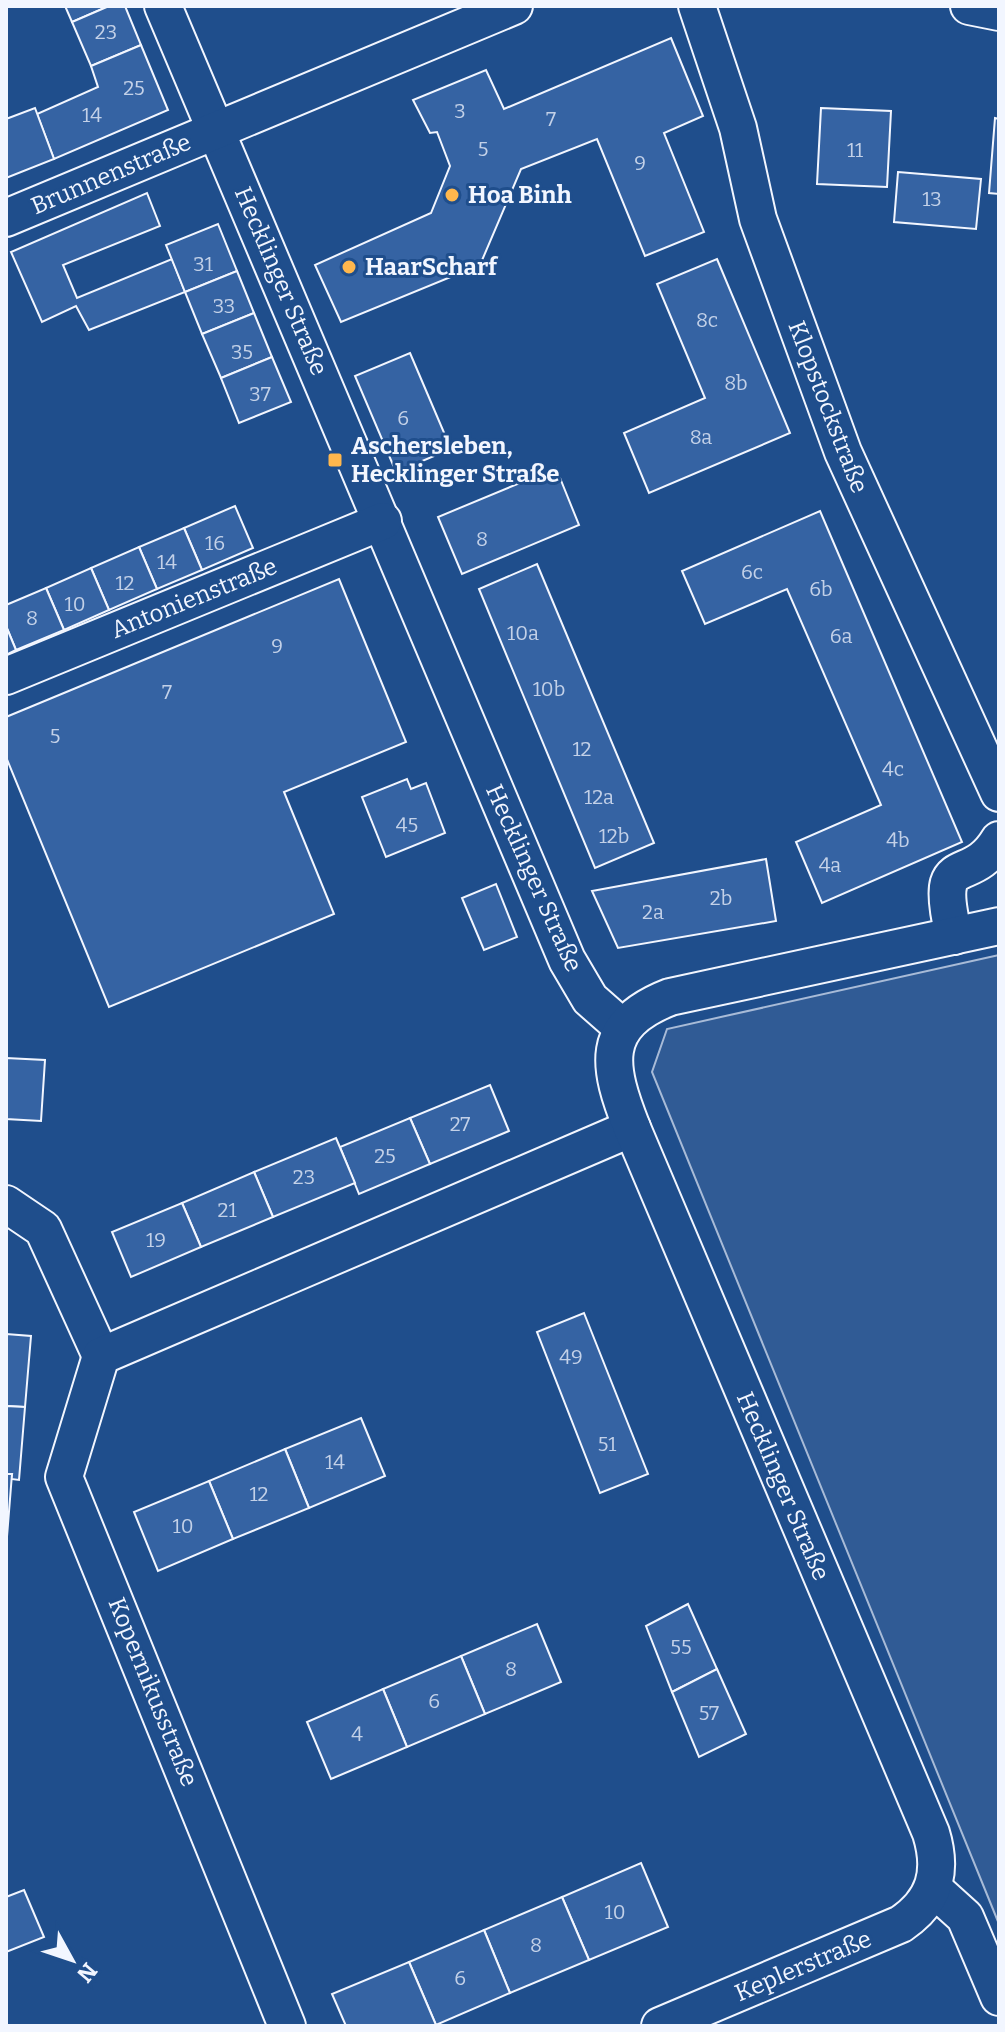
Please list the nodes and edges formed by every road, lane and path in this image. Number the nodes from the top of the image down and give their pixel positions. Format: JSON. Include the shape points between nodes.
{"nodes":[{"id":1,"x":163,"y":6,"type":"edge"},
{"id":2,"x":514,"y":6,"type":"edge"},
{"id":3,"x":697,"y":6,"type":"edge"},
{"id":4,"x":969,"y":6,"type":"edge"},
{"id":5,"x":999,"y":12,"type":"edge"},
{"id":6,"x":216,"y":129,"type":"junction"},
{"id":7,"x":6,"y":218,"type":"edge"},
{"id":8,"x":383,"y":521,"type":"junction"},
{"id":9,"x":6,"y":676,"type":"edge"},
{"id":10,"x":999,"y":793,"type":"edge"},
{"id":11,"x":999,"y":840,"type":"edge"},
{"id":12,"x":999,"y":926,"type":"edge"},
{"id":13,"x":954,"y":936,"type":"junction"},
{"id":14,"x":623,"y":1028,"type":"junction"},
{"id":15,"x":632,"y":1128,"type":"junction"},
{"id":16,"x":6,"y":1204,"type":"edge"},
{"id":17,"x":101,"y":1356,"type":"junction"},
{"id":18,"x":934,"y":1889,"type":"junction"},
{"id":19,"x":999,"y":1997,"type":"edge"},
{"id":20,"x":287,"y":2026,"type":"edge"},
{"id":21,"x":660,"y":2026,"type":"edge"}],
"edges":[{"from":1,"to":6,"type":"street","name":"Hecklinger Straße"},
{"from":2,"to":6,"type":"street","name":"Brunnenstraße"},
{"from":3,"to":10,"type":"street","name":"Klopstockstraße","via":[[738,128],[758,219],[843,452]]},
{"from":4,"to":5,"type":"street"},
{"from":6,"to":7,"type":"street","name":"Brunnenstraße"},
{"from":6,"to":8,"type":"street","name":"Hecklinger Straße"},
{"from":8,"to":9,"type":"street","name":"Antonienstraße"},
{"from":8,"to":14,"type":"street","name":"Hecklinger Straße","via":[[567,960],[590,999]]},
{"from":11,"to":13,"type":"street","via":[[949,881],[945,891]]},
{"from":12,"to":13,"type":"street"},
{"from":13,"to":14,"type":"street","via":[[670,997],[649,1005]]},
{"from":14,"to":15,"type":"street","name":"Hecklinger Straße","via":[[611,1063]]},
{"from":15,"to":17,"type":"street"},
{"from":15,"to":18,"type":"street","name":"Hecklinger Straße","via":[[931,1833],[937,1862]]},
{"from":16,"to":17,"type":"street","via":[[43,1229]]},
{"from":17,"to":20,"type":"street","name":"Kopernikusstraße","via":[[64,1477]]},
{"from":18,"to":19,"type":"street","via":[[965,1917]]},
{"from":18,"to":21,"type":"street","name":"Keplerstraße","via":[[901,1924]]}]}
